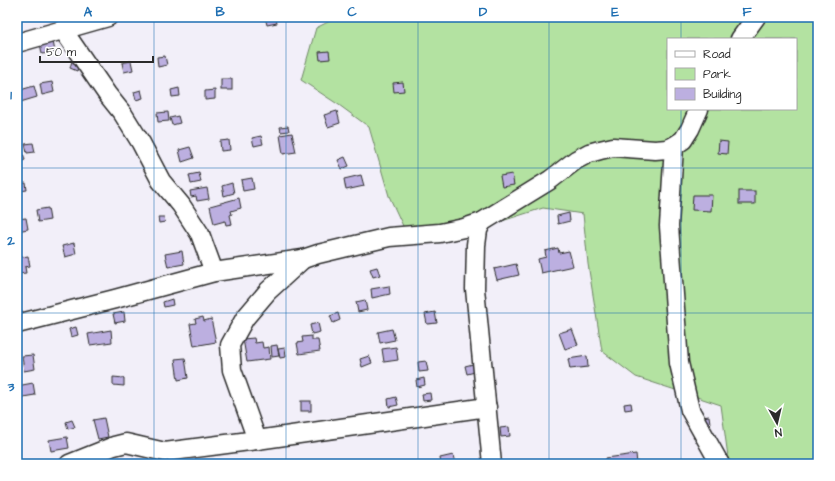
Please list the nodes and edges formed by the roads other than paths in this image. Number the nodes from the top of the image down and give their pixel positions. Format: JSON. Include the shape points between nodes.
{"nodes":[{"id":1,"x":108,"y":17,"type":"edge"},
{"id":2,"x":756,"y":17,"type":"edge"},
{"id":3,"x":63,"y":30,"type":"junction"},
{"id":4,"x":741,"y":38,"type":"edge"},
{"id":5,"x":17,"y":43,"type":"edge"},
{"id":6,"x":698,"y":110,"type":"edge"},
{"id":7,"x":674,"y":146,"type":"junction"},
{"id":8,"x":482,"y":222,"type":"junction"},
{"id":9,"x":303,"y":259,"type":"junction"},
{"id":10,"x":214,"y":272,"type":"junction"},
{"id":11,"x":17,"y":324,"type":"edge"},
{"id":12,"x":487,"y":407,"type":"junction"},
{"id":13,"x":257,"y":440,"type":"junction"},
{"id":14,"x":68,"y":464,"type":"edge"},
{"id":15,"x":492,"y":464,"type":"edge"},
{"id":16,"x":720,"y":464,"type":"edge"}],
"edges":[{"from":1,"to":3,"type":"street"},
{"from":2,"to":4,"type":"street"},
{"from":3,"to":5,"type":"street"},
{"from":3,"to":10,"type":"street","via":[[123,114],[161,181],[200,234]]},
{"from":6,"to":7,"type":"street","via":[[683,140]]},
{"from":7,"to":8,"type":"street","via":[[655,150],[613,147],[589,153]]},
{"from":7,"to":16,"type":"street","via":[[669,226],[679,363],[690,410]]},
{"from":8,"to":9,"type":"street","via":[[440,233],[389,237]]},
{"from":8,"to":12,"type":"street","via":[[476,245],[475,289]]},
{"from":9,"to":10,"type":"street"},
{"from":9,"to":13,"type":"street","via":[[268,291],[245,318],[230,345],[232,370]]},
{"from":10,"to":11,"type":"street"},
{"from":12,"to":13,"type":"street"},
{"from":12,"to":15,"type":"street"},
{"from":13,"to":14,"type":"street","via":[[165,452],[126,443]]}]}
